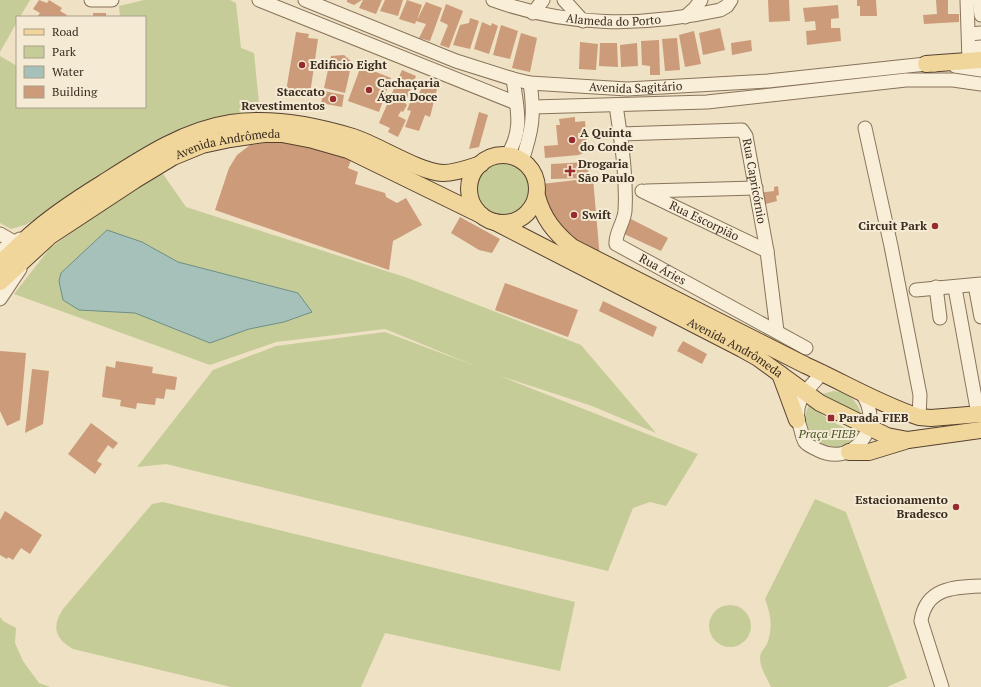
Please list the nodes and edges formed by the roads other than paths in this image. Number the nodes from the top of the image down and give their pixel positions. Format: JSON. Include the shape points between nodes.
{"nodes":[{"id":1,"x":91,"y":0,"type":"edge"},
{"id":2,"x":112,"y":0,"type":"edge"},
{"id":3,"x":259,"y":0,"type":"edge"},
{"id":4,"x":305,"y":0,"type":"edge"},
{"id":5,"x":493,"y":0,"type":"edge"},
{"id":6,"x":543,"y":0,"type":"edge"},
{"id":7,"x":564,"y":0,"type":"edge"},
{"id":8,"x":701,"y":0,"type":"edge"},
{"id":9,"x":731,"y":0,"type":"edge"},
{"id":10,"x":975,"y":6,"type":"edge"},
{"id":11,"x":533,"y":13,"type":"junction"},
{"id":12,"x":685,"y":17,"type":"junction"},
{"id":13,"x":583,"y":21,"type":"junction"},
{"id":14,"x":975,"y":33,"type":"edge"},
{"id":15,"x":976,"y":57,"type":"edge"},
{"id":16,"x":926,"y":64,"type":"joint"},
{"id":17,"x":905,"y":67,"type":"junction"},
{"id":18,"x":513,"y":80,"type":"junction"},
{"id":19,"x":906,"y":80,"type":"junction"},
{"id":20,"x":530,"y":83,"type":"junction"},
{"id":21,"x":981,"y":84,"type":"edge"},
{"id":22,"x":516,"y":103,"type":"junction"},
{"id":23,"x":616,"y":106,"type":"junction"},
{"id":24,"x":534,"y":107,"type":"junction"},
{"id":25,"x":865,"y":128,"type":"dead end"},
{"id":26,"x":620,"y":134,"type":"junction"},
{"id":27,"x":507,"y":156,"type":"junction"},
{"id":28,"x":522,"y":161,"type":"junction"},
{"id":29,"x":481,"y":164,"type":"junction"},
{"id":30,"x":756,"y":188,"type":"junction"},
{"id":31,"x":624,"y":191,"type":"junction"},
{"id":32,"x":642,"y":191,"type":"junction"},
{"id":33,"x":537,"y":196,"type":"junction"},
{"id":34,"x":481,"y":215,"type":"junction"},
{"id":35,"x":495,"y":222,"type":"junction"},
{"id":36,"x":0,"y":234,"type":"edge"},
{"id":37,"x":29,"y":236,"type":"junction"},
{"id":38,"x":14,"y":242,"type":"junction"},
{"id":39,"x":0,"y":251,"type":"edge"},
{"id":40,"x":767,"y":251,"type":"junction"},
{"id":41,"x":29,"y":256,"type":"junction"},
{"id":42,"x":0,"y":263,"type":"edge"},
{"id":43,"x":0,"y":282,"type":"edge"},
{"id":44,"x":978,"y":285,"type":"edge"},
{"id":45,"x":694,"y":286,"type":"junction"},
{"id":46,"x":936,"y":287,"type":"junction"},
{"id":47,"x":955,"y":288,"type":"junction"},
{"id":48,"x":916,"y":290,"type":"dead end"},
{"id":49,"x":0,"y":299,"type":"edge"},
{"id":50,"x":683,"y":304,"type":"junction"},
{"id":51,"x":981,"y":317,"type":"edge"},
{"id":52,"x":940,"y":318,"type":"dead end"},
{"id":53,"x":777,"y":331,"type":"junction"},
{"id":54,"x":806,"y":348,"type":"dead end"},
{"id":55,"x":823,"y":372,"type":"junction"},
{"id":56,"x":780,"y":373,"type":"junction"},
{"id":57,"x":805,"y":393,"type":"junction"},
{"id":58,"x":862,"y":394,"type":"junction"},
{"id":59,"x":980,"y":414,"type":"edge"},
{"id":60,"x":919,"y":417,"type":"junction"},
{"id":61,"x":797,"y":420,"type":"junction"},
{"id":62,"x":869,"y":427,"type":"junction"},
{"id":63,"x":981,"y":430,"type":"edge"},
{"id":64,"x":908,"y":440,"type":"junction"},
{"id":65,"x":849,"y":452,"type":"junction"},
{"id":66,"x":981,"y":586,"type":"edge"},
{"id":67,"x":942,"y":687,"type":"edge"}],
"edges":[{"from":1,"to":2,"type":"street"},
{"from":3,"to":22,"type":"street"},
{"from":4,"to":18,"type":"street","name":"Avenida Sagitário","via":[[456,61]]},
{"from":5,"to":11,"type":"street","name":"Alameda do Porto"},
{"from":6,"to":11,"type":"street"},
{"from":7,"to":13,"type":"street"},
{"from":8,"to":12,"type":"street"},
{"from":9,"to":12,"type":"street","name":"Alameda do Porto","via":[[720,10]]},
{"from":10,"to":14,"type":"street"},
{"from":11,"to":13,"type":"street","name":"Alameda do Porto"},
{"from":12,"to":13,"type":"street","name":"Alameda do Porto","via":[[663,20]]},
{"from":14,"to":15,"type":"street"},
{"from":15,"to":16,"type":"main road"},
{"from":16,"to":17,"type":"street","name":"Avenida Sagitário"},
{"from":17,"to":19,"type":"street"},
{"from":17,"to":20,"type":"street","name":"Avenida Sagitário","via":[[768,81],[627,89]]},
{"from":18,"to":20,"type":"street","name":"Avenida Sagitário"},
{"from":18,"to":22,"type":"street"},
{"from":19,"to":21,"type":"street","name":"Avenida Sagitário","via":[[953,80]]},
{"from":19,"to":23,"type":"street","name":"Avenida Sagitário","via":[[707,102]]},
{"from":20,"to":24,"type":"street"},
{"from":22,"to":27,"type":"street","via":[[518,127]]},
{"from":23,"to":24,"type":"street","name":"Avenida Sagitário"},
{"from":23,"to":26,"type":"street","name":"Rua Áries"},
{"from":24,"to":28,"type":"street","via":[[530,138]]},
{"from":25,"to":60,"type":"street","via":[[920,395]]},
{"from":26,"to":30,"type":"street","name":"Rua Capricórnio","via":[[742,130],[746,136]]},
{"from":26,"to":31,"type":"street","name":"Rua Áries"},
{"from":27,"to":28,"type":"main road"},
{"from":27,"to":29,"type":"main road","via":[[498,156]]},
{"from":28,"to":33,"type":"main road","via":[[536,180]]},
{"from":29,"to":34,"type":"main road","via":[[470,183],[470,195]]},
{"from":29,"to":37,"type":"main road","name":"Avenida Andrômeda","via":[[442,173],[417,165],[354,137],[321,129],[275,121],[230,123],[207,128],[155,151],[78,199]]},
{"from":30,"to":32,"type":"street"},
{"from":30,"to":40,"type":"street","name":"Rua Capricórnio"},
{"from":31,"to":32,"type":"street"},
{"from":31,"to":45,"type":"street","name":"Rua Áries","via":[[625,213],[616,244]]},
{"from":32,"to":40,"type":"street","name":"Rua Escorpião"},
{"from":33,"to":35,"type":"main road","via":[[531,209],[520,219]]},
{"from":33,"to":50,"type":"main road","name":"Avenida Andrômeda","via":[[544,215],[555,233],[572,247]]},
{"from":34,"to":35,"type":"main road"},
{"from":34,"to":41,"type":"main road","name":"Avenida Andrômeda","via":[[348,150],[282,134],[264,134],[230,138],[202,145],[173,157],[50,236]]},
{"from":35,"to":56,"type":"main road","name":"Avenida Andrômeda","via":[[742,349]]},
{"from":36,"to":38,"type":"street"},
{"from":37,"to":38,"type":"street"},
{"from":37,"to":42,"type":"main road","name":"Avenida Andrômeda"},
{"from":38,"to":39,"type":"street"},
{"from":40,"to":53,"type":"street","name":"Rua Capricórnio"},
{"from":41,"to":43,"type":"main road","name":"Avenida Andrômeda"},
{"from":41,"to":49,"type":"street"},
{"from":44,"to":47,"type":"street"},
{"from":44,"to":51,"type":"street"},
{"from":45,"to":50,"type":"street"},
{"from":45,"to":53,"type":"street","name":"Rua Áries"},
{"from":46,"to":47,"type":"street"},
{"from":46,"to":48,"type":"street"},
{"from":46,"to":52,"type":"street"},
{"from":47,"to":59,"type":"street"},
{"from":50,"to":55,"type":"main road","name":"Avenida Andrômeda","via":[[804,365]]},
{"from":53,"to":54,"type":"street","name":"Rua Áries"},
{"from":55,"to":57,"type":"street"},
{"from":55,"to":58,"type":"main road","name":"Avenida Andrômeda"},
{"from":56,"to":57,"type":"main road","name":"Avenida Andrômeda"},
{"from":56,"to":61,"type":"main road"},
{"from":57,"to":61,"type":"street","via":[[800,401]]},
{"from":57,"to":62,"type":"main road","name":"Avenida Andrômeda"},
{"from":58,"to":60,"type":"main road","name":"Avenida Andrômeda"},
{"from":58,"to":62,"type":"street","via":[[870,409]]},
{"from":59,"to":60,"type":"main road","name":"Avenida Andrômeda"},
{"from":61,"to":65,"type":"street","via":[[805,443],[823,452]]},
{"from":62,"to":64,"type":"main road","name":"Avenida Andrômeda","via":[[887,436]]},
{"from":62,"to":65,"type":"street","via":[[861,442]]},
{"from":63,"to":64,"type":"main road","name":"Avenida Andrômeda"},
{"from":64,"to":65,"type":"main road","via":[[869,452]]},
{"from":66,"to":67,"type":"street","via":[[953,587],[937,593],[922,611],[920,621]]}]}
